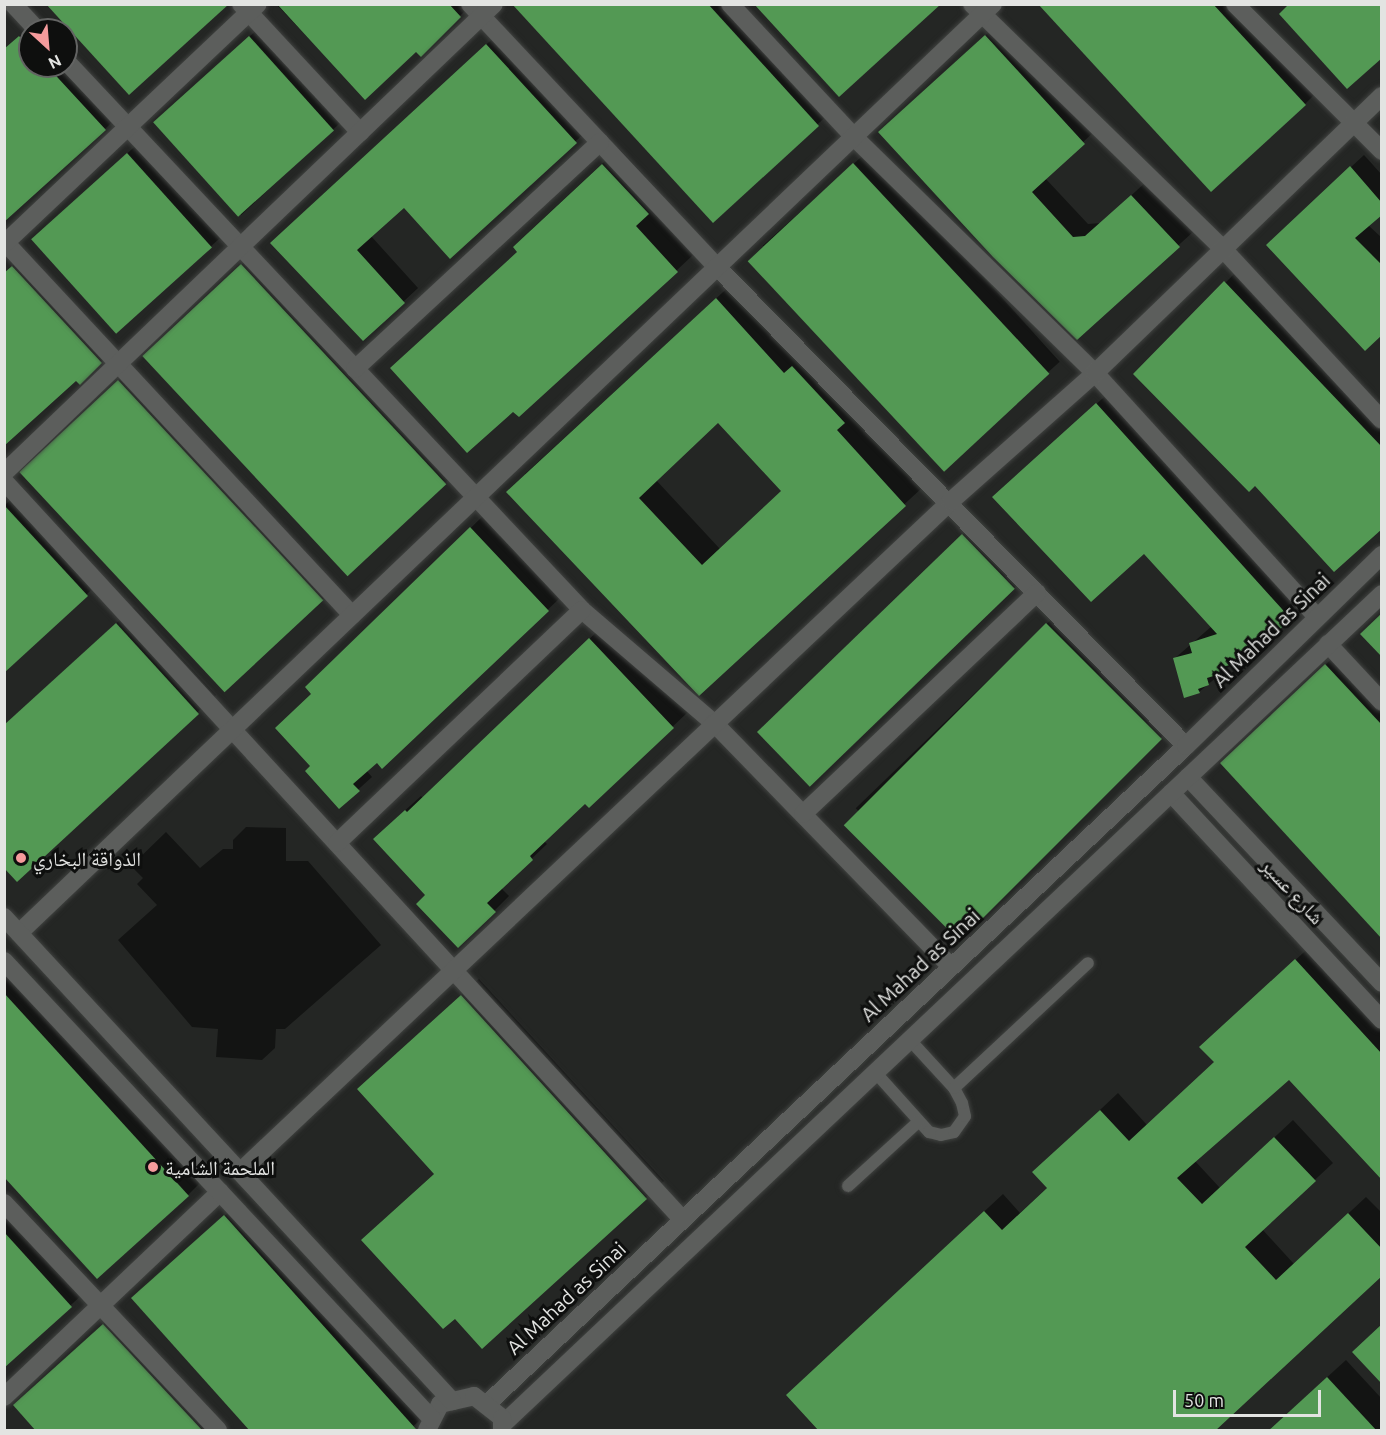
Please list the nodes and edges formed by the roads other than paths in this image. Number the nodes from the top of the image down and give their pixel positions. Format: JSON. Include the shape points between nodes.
{"nodes":[{"id":1,"x":730,"y":4,"type":"edge"},
{"id":2,"x":1235,"y":4,"type":"edge"},
{"id":3,"x":249,"y":7,"type":"edge"},
{"id":4,"x":982,"y":8,"type":"edge"},
{"id":5,"x":482,"y":9,"type":"edge"},
{"id":6,"x":78,"y":74,"type":"edge"},
{"id":7,"x":1382,"y":96,"type":"edge"},
{"id":8,"x":1354,"y":122,"type":"junction"},
{"id":9,"x":128,"y":127,"type":"junction"},
{"id":10,"x":360,"y":132,"type":"junction"},
{"id":11,"x":854,"y":137,"type":"junction"},
{"id":12,"x":600,"y":142,"type":"junction"},
{"id":13,"x":1382,"y":151,"type":"edge"},
{"id":14,"x":5,"y":242,"type":"edge"},
{"id":15,"x":241,"y":247,"type":"junction"},
{"id":16,"x":1223,"y":249,"type":"junction"},
{"id":17,"x":717,"y":267,"type":"junction"},
{"id":18,"x":118,"y":364,"type":"junction"},
{"id":19,"x":355,"y":369,"type":"junction"},
{"id":20,"x":1095,"y":373,"type":"junction"},
{"id":21,"x":1382,"y":420,"type":"edge"},
{"id":22,"x":4,"y":473,"type":"edge"},
{"id":23,"x":4,"y":481,"type":"edge"},
{"id":24,"x":476,"y":497,"type":"junction"},
{"id":25,"x":951,"y":501,"type":"junction"},
{"id":26,"x":1382,"y":555,"type":"edge"},
{"id":27,"x":1037,"y":593,"type":"junction"},
{"id":28,"x":1382,"y":594,"type":"edge"},
{"id":29,"x":582,"y":610,"type":"junction"},
{"id":30,"x":352,"y":615,"type":"junction"},
{"id":31,"x":1316,"y":616,"type":"junction"},
{"id":32,"x":1328,"y":644,"type":"junction"},
{"id":33,"x":1382,"y":702,"type":"edge"},
{"id":34,"x":714,"y":723,"type":"junction"},
{"id":35,"x":232,"y":729,"type":"junction"},
{"id":36,"x":1186,"y":746,"type":"junction"},
{"id":37,"x":1188,"y":777,"type":"junction"},
{"id":38,"x":1171,"y":793,"type":"junction"},
{"id":39,"x":803,"y":814,"type":"junction"},
{"id":40,"x":337,"y":843,"type":"junction"},
{"id":41,"x":4,"y":917,"type":"edge"},
{"id":42,"x":19,"y":933,"type":"junction"},
{"id":43,"x":4,"y":961,"type":"edge"},
{"id":44,"x":1088,"y":963,"type":"dead end"},
{"id":45,"x":951,"y":967,"type":"junction"},
{"id":46,"x":454,"y":970,"type":"junction"},
{"id":47,"x":1382,"y":983,"type":"edge"},
{"id":48,"x":1382,"y":1020,"type":"edge"},
{"id":49,"x":910,"y":1040,"type":"junction"},
{"id":50,"x":875,"y":1072,"type":"junction"},
{"id":51,"x":954,"y":1088,"type":"junction"},
{"id":52,"x":918,"y":1122,"type":"junction"},
{"id":53,"x":240,"y":1172,"type":"junction"},
{"id":54,"x":848,"y":1186,"type":"dead end"},
{"id":55,"x":220,"y":1192,"type":"junction"},
{"id":56,"x":4,"y":1203,"type":"edge"},
{"id":57,"x":682,"y":1219,"type":"junction"},
{"id":58,"x":101,"y":1305,"type":"junction"},
{"id":59,"x":4,"y":1396,"type":"edge"},
{"id":60,"x":452,"y":1401,"type":"junction"},
{"id":61,"x":486,"y":1405,"type":"junction"},
{"id":62,"x":429,"y":1425,"type":"edge"},
{"id":63,"x":502,"y":1428,"type":"edge"},
{"id":64,"x":218,"y":1431,"type":"edge"}],
"edges":[{"from":1,"to":11,"type":"street"},
{"from":2,"to":8,"type":"street"},
{"from":3,"to":9,"type":"street"},
{"from":3,"to":10,"type":"street"},
{"from":4,"to":11,"type":"street"},
{"from":4,"to":16,"type":"street"},
{"from":5,"to":10,"type":"street"},
{"from":5,"to":12,"type":"street"},
{"from":6,"to":9,"type":"street"},
{"from":7,"to":8,"type":"street"},
{"from":8,"to":13,"type":"street"},
{"from":8,"to":16,"type":"street"},
{"from":9,"to":14,"type":"street"},
{"from":9,"to":15,"type":"street"},
{"from":10,"to":15,"type":"street"},
{"from":11,"to":17,"type":"street"},
{"from":11,"to":20,"type":"street"},
{"from":12,"to":17,"type":"street"},
{"from":12,"to":19,"type":"street"},
{"from":14,"to":18,"type":"street"},
{"from":15,"to":18,"type":"street"},
{"from":15,"to":19,"type":"street"},
{"from":16,"to":20,"type":"street"},
{"from":16,"to":21,"type":"street"},
{"from":17,"to":24,"type":"street"},
{"from":17,"to":25,"type":"street"},
{"from":18,"to":22,"type":"street"},
{"from":18,"to":30,"type":"street"},
{"from":19,"to":24,"type":"street"},
{"from":20,"to":25,"type":"street"},
{"from":20,"to":31,"type":"street"},
{"from":23,"to":35,"type":"street"},
{"from":24,"to":29,"type":"street"},
{"from":24,"to":30,"type":"street"},
{"from":25,"to":27,"type":"street"},
{"from":25,"to":34,"type":"street"},
{"from":26,"to":31,"type":"street","name":"Al Mahad as Sinai"},
{"from":27,"to":36,"type":"street"},
{"from":27,"to":39,"type":"street"},
{"from":28,"to":32,"type":"street"},
{"from":29,"to":34,"type":"street"},
{"from":29,"to":40,"type":"street"},
{"from":30,"to":35,"type":"street"},
{"from":31,"to":36,"type":"street","name":"Al Mahad as Sinai"},
{"from":32,"to":33,"type":"street"},
{"from":32,"to":37,"type":"street"},
{"from":34,"to":39,"type":"street"},
{"from":34,"to":46,"type":"street"},
{"from":35,"to":40,"type":"street"},
{"from":35,"to":42,"type":"street"},
{"from":36,"to":45,"type":"street","name":"Al Mahad as Sinai"},
{"from":37,"to":38,"type":"street"},
{"from":37,"to":47,"type":"street","name":"شارع عسير"},
{"from":38,"to":48,"type":"street","name":"شارع عسير"},
{"from":38,"to":49,"type":"street"},
{"from":39,"to":45,"type":"street"},
{"from":40,"to":46,"type":"street"},
{"from":41,"to":42,"type":"street"},
{"from":42,"to":53,"type":"street"},
{"from":43,"to":55,"type":"street"},
{"from":44,"to":51,"type":"lane"},
{"from":45,"to":57,"type":"street","name":"Al Mahad as Sinai"},
{"from":46,"to":53,"type":"street"},
{"from":46,"to":57,"type":"street"},
{"from":49,"to":50,"type":"street"},
{"from":49,"to":51,"type":"lane"},
{"from":50,"to":52,"type":"lane"},
{"from":50,"to":63,"type":"street"},
{"from":51,"to":52,"type":"lane","via":[[964,1116],[954,1132],[941,1136]]},
{"from":52,"to":54,"type":"lane"},
{"from":53,"to":60,"type":"street"},
{"from":55,"to":58,"type":"street"},
{"from":55,"to":62,"type":"street"},
{"from":56,"to":58,"type":"street"},
{"from":57,"to":61,"type":"street","name":"Al Mahad as Sinai"},
{"from":58,"to":59,"type":"street"},
{"from":58,"to":64,"type":"street"},
{"from":60,"to":61,"type":"street","via":[[474,1396]]},
{"from":60,"to":62,"type":"street","via":[[440,1404]]},
{"from":61,"to":63,"type":"street","via":[[502,1418]]}]}
